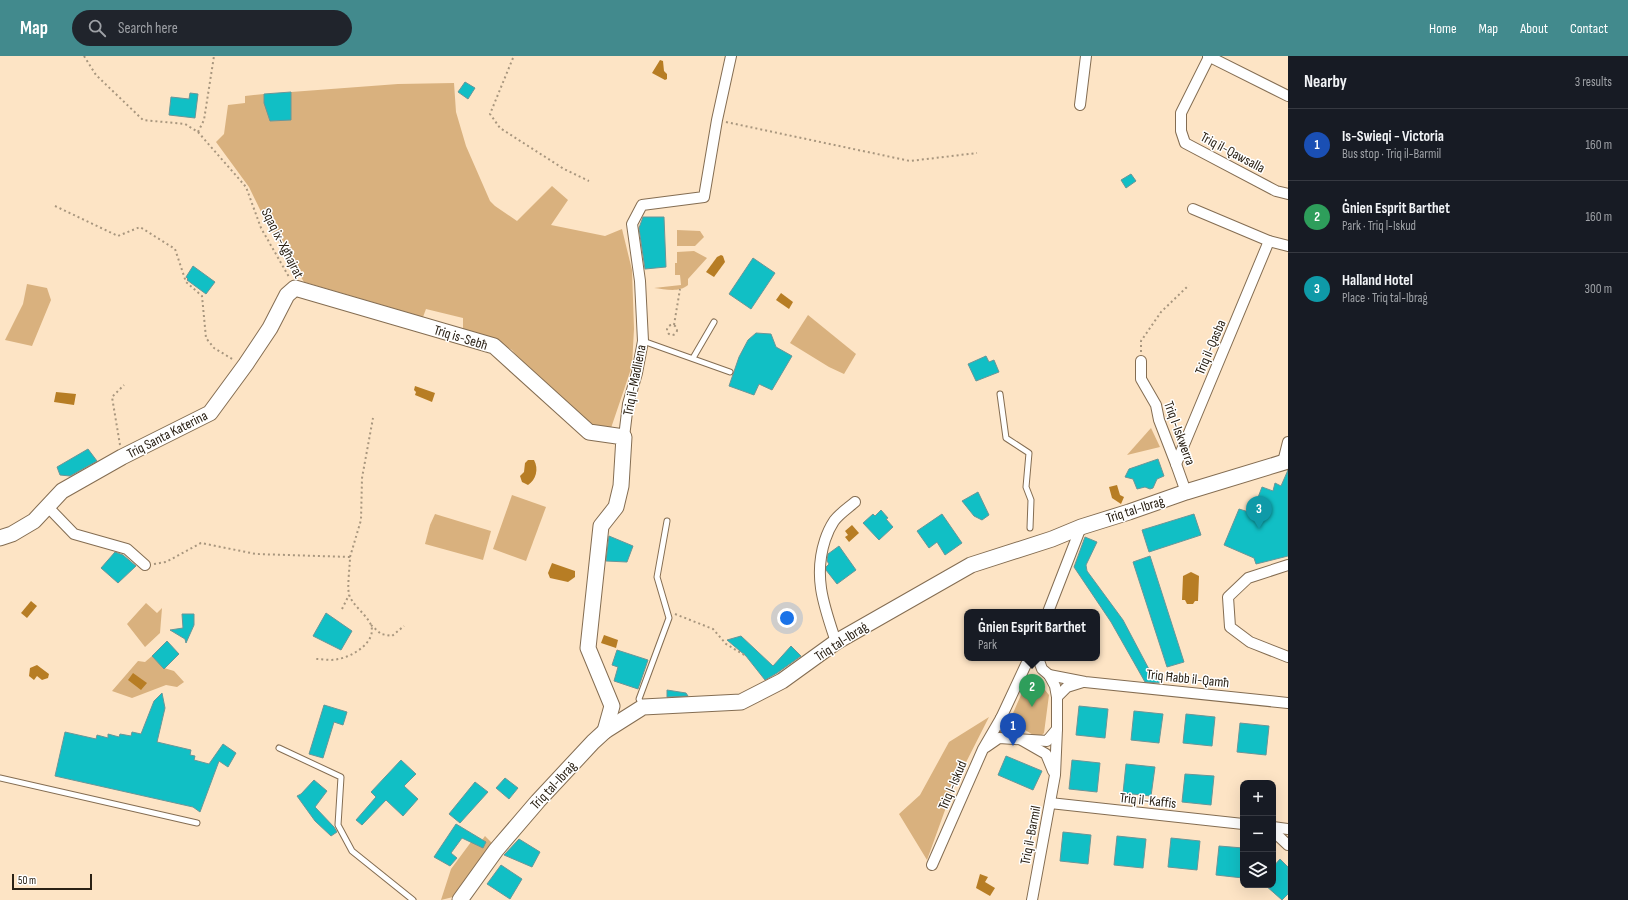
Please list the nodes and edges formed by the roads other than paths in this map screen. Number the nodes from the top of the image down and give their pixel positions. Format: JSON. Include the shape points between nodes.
{"nodes":[{"id":1,"x":731,"y":56,"type":"edge"},
{"id":2,"x":1086,"y":56,"type":"edge"},
{"id":3,"x":1209,"y":56,"type":"edge"},
{"id":4,"x":1288,"y":96,"type":"edge"},
{"id":5,"x":1080,"y":105,"type":"dead end"},
{"id":6,"x":1288,"y":194,"type":"edge"},
{"id":7,"x":1193,"y":209,"type":"dead end"},
{"id":8,"x":1269,"y":241,"type":"junction"},
{"id":9,"x":1288,"y":246,"type":"edge"},
{"id":10,"x":295,"y":288,"type":"joint"},
{"id":11,"x":714,"y":322,"type":"dead end"},
{"id":12,"x":643,"y":341,"type":"junction"},
{"id":13,"x":693,"y":358,"type":"junction"},
{"id":14,"x":1141,"y":361,"type":"road end"},
{"id":15,"x":730,"y":372,"type":"dead end"},
{"id":16,"x":1000,"y":394,"type":"dead end"},
{"id":17,"x":624,"y":437,"type":"junction"},
{"id":18,"x":1288,"y":442,"type":"edge"},
{"id":19,"x":1285,"y":462,"type":"edge"},
{"id":20,"x":1176,"y":464,"type":"junction"},
{"id":21,"x":1186,"y":492,"type":"junction"},
{"id":22,"x":855,"y":502,"type":"dead end"},
{"id":23,"x":47,"y":506,"type":"junction"},
{"id":24,"x":668,"y":521,"type":"dead end"},
{"id":25,"x":1081,"y":527,"type":"junction"},
{"id":26,"x":1030,"y":528,"type":"dead end"},
{"id":27,"x":0,"y":538,"type":"edge"},
{"id":28,"x":145,"y":565,"type":"road end"},
{"id":29,"x":1288,"y":565,"type":"edge"},
{"id":30,"x":1049,"y":609,"type":"edge"},
{"id":31,"x":836,"y":642,"type":"junction"},
{"id":32,"x":1288,"y":657,"type":"edge"},
{"id":33,"x":1028,"y":661,"type":"edge"},
{"id":34,"x":1040,"y":661,"type":"edge"},
{"id":35,"x":1046,"y":672,"type":"junction"},
{"id":36,"x":1022,"y":675,"type":"junction"},
{"id":37,"x":1085,"y":682,"type":"junction"},
{"id":38,"x":1057,"y":697,"type":"junction"},
{"id":39,"x":1288,"y":702,"type":"edge"},
{"id":40,"x":612,"y":706,"type":"junction"},
{"id":41,"x":643,"y":707,"type":"junction"},
{"id":42,"x":1001,"y":718,"type":"junction"},
{"id":43,"x":1057,"y":729,"type":"junction"},
{"id":44,"x":605,"y":731,"type":"junction"},
{"id":45,"x":1022,"y":740,"type":"junction"},
{"id":46,"x":279,"y":748,"type":"dead end"},
{"id":47,"x":982,"y":749,"type":"junction"},
{"id":48,"x":1055,"y":775,"type":"junction"},
{"id":49,"x":0,"y":778,"type":"edge"},
{"id":50,"x":1050,"y":803,"type":"junction"},
{"id":51,"x":197,"y":823,"type":"dead end"},
{"id":52,"x":1240,"y":824,"type":"edge"},
{"id":53,"x":1276,"y":827,"type":"edge"},
{"id":54,"x":1288,"y":829,"type":"edge"},
{"id":55,"x":1276,"y":834,"type":"edge"},
{"id":56,"x":1288,"y":845,"type":"edge"},
{"id":57,"x":932,"y":865,"type":"dead end"},
{"id":58,"x":413,"y":900,"type":"edge"},
{"id":59,"x":460,"y":900,"type":"edge"},
{"id":60,"x":1032,"y":900,"type":"edge"}],
"edges":[{"from":1,"to":12,"type":"street","name":"Triq il-Madliena","via":[[704,197],[642,206],[632,224],[640,281]]},
{"from":2,"to":5,"type":"street"},
{"from":3,"to":4,"type":"street"},
{"from":3,"to":6,"type":"street","name":"Triq il-Qawsalla","via":[[1181,113],[1181,131],[1185,143],[1276,191]]},
{"from":7,"to":8,"type":"street"},
{"from":8,"to":9,"type":"street"},
{"from":8,"to":20,"type":"street","name":"Triq il-Qasba"},
{"from":10,"to":17,"type":"main road","name":"Triq is-Sebħ","via":[[494,346],[589,432]]},
{"from":10,"to":23,"type":"main road","name":"Triq Santa Katerina","via":[[287,295],[270,328],[210,413],[122,457],[62,491]]},
{"from":11,"to":13,"type":"lane"},
{"from":12,"to":13,"type":"lane"},
{"from":12,"to":17,"type":"street","name":"Triq il-Madliena","via":[[628,404]]},
{"from":13,"to":15,"type":"lane"},
{"from":14,"to":20,"type":"street","name":"Triq l-Iskwerra","via":[[1141,379],[1156,405]]},
{"from":16,"to":26,"type":"lane","via":[[1006,438],[1029,453],[1026,487],[1032,500]]},
{"from":17,"to":40,"type":"main road","name":"Triq il-Madliena","via":[[621,486],[616,507],[601,526],[588,648]]},
{"from":18,"to":19,"type":"street"},
{"from":19,"to":21,"type":"main road","name":"Triq tal-Ibraġ"},
{"from":20,"to":21,"type":"street","name":"Triq l-Iskwerra"},
{"from":21,"to":25,"type":"main road","name":"Triq tal-Ibraġ"},
{"from":22,"to":31,"type":"street","via":[[834,520],[823,546],[819,567],[819,583]]},
{"from":23,"to":27,"type":"main road","name":"Triq Santa Katerina","via":[[34,521]]},
{"from":23,"to":28,"type":"street","via":[[74,534],[127,549]]},
{"from":24,"to":41,"type":"lane","via":[[657,577],[669,618],[639,699]]},
{"from":25,"to":30,"type":"street"},
{"from":25,"to":31,"type":"main road","name":"Triq tal-Ibraġ","via":[[971,565]]},
{"from":29,"to":32,"type":"street","via":[[1248,578],[1228,597],[1230,627],[1250,642]]},
{"from":31,"to":41,"type":"main road","name":"Triq tal-Ibraġ","via":[[782,681],[741,702]]},
{"from":33,"to":36,"type":"street","name":"Triq l-Iskud"},
{"from":34,"to":35,"type":"street","name":"Triq il-Barmil"},
{"from":35,"to":36,"type":"street","via":[[1034,668]]},
{"from":35,"to":37,"type":"street","name":"Triq Ħabb il-Qamħ"},
{"from":35,"to":38,"type":"street","name":"Triq il-Barmil","via":[[1055,686]]},
{"from":36,"to":42,"type":"street","name":"Triq l-Iskud"},
{"from":37,"to":38,"type":"street","name":"Triq Ħabb il-Qamħ","via":[[1067,687]]},
{"from":37,"to":39,"type":"street","name":"Triq Ħabb il-Qamħ"},
{"from":38,"to":43,"type":"street","name":"Triq il-Barmil"},
{"from":40,"to":41,"type":"main road"},
{"from":40,"to":44,"type":"main road"},
{"from":41,"to":44,"type":"main road","name":"Triq tal-Ibraġ"},
{"from":42,"to":45,"type":"street","via":[[1005,728]]},
{"from":42,"to":47,"type":"street","name":"Triq l-Iskud"},
{"from":43,"to":45,"type":"street","via":[[1047,741]]},
{"from":43,"to":48,"type":"street","name":"Triq il-Barmil"},
{"from":44,"to":59,"type":"main road","name":"Triq tal-Ibraġ","via":[[505,839]]},
{"from":45,"to":47,"type":"street","via":[[999,738]]},
{"from":45,"to":48,"type":"street","via":[[1046,754]]},
{"from":46,"to":58,"type":"lane","via":[[341,777],[338,826],[352,851]]},
{"from":47,"to":57,"type":"street","name":"Triq l-Iskud"},
{"from":48,"to":50,"type":"street","name":"Triq il-Barmil"},
{"from":49,"to":51,"type":"lane"},
{"from":50,"to":52,"type":"street","name":"Triq il-Kaffis"},
{"from":50,"to":60,"type":"street","name":"Triq il-Barmil"},
{"from":53,"to":54,"type":"street"},
{"from":55,"to":56,"type":"street"}]}
